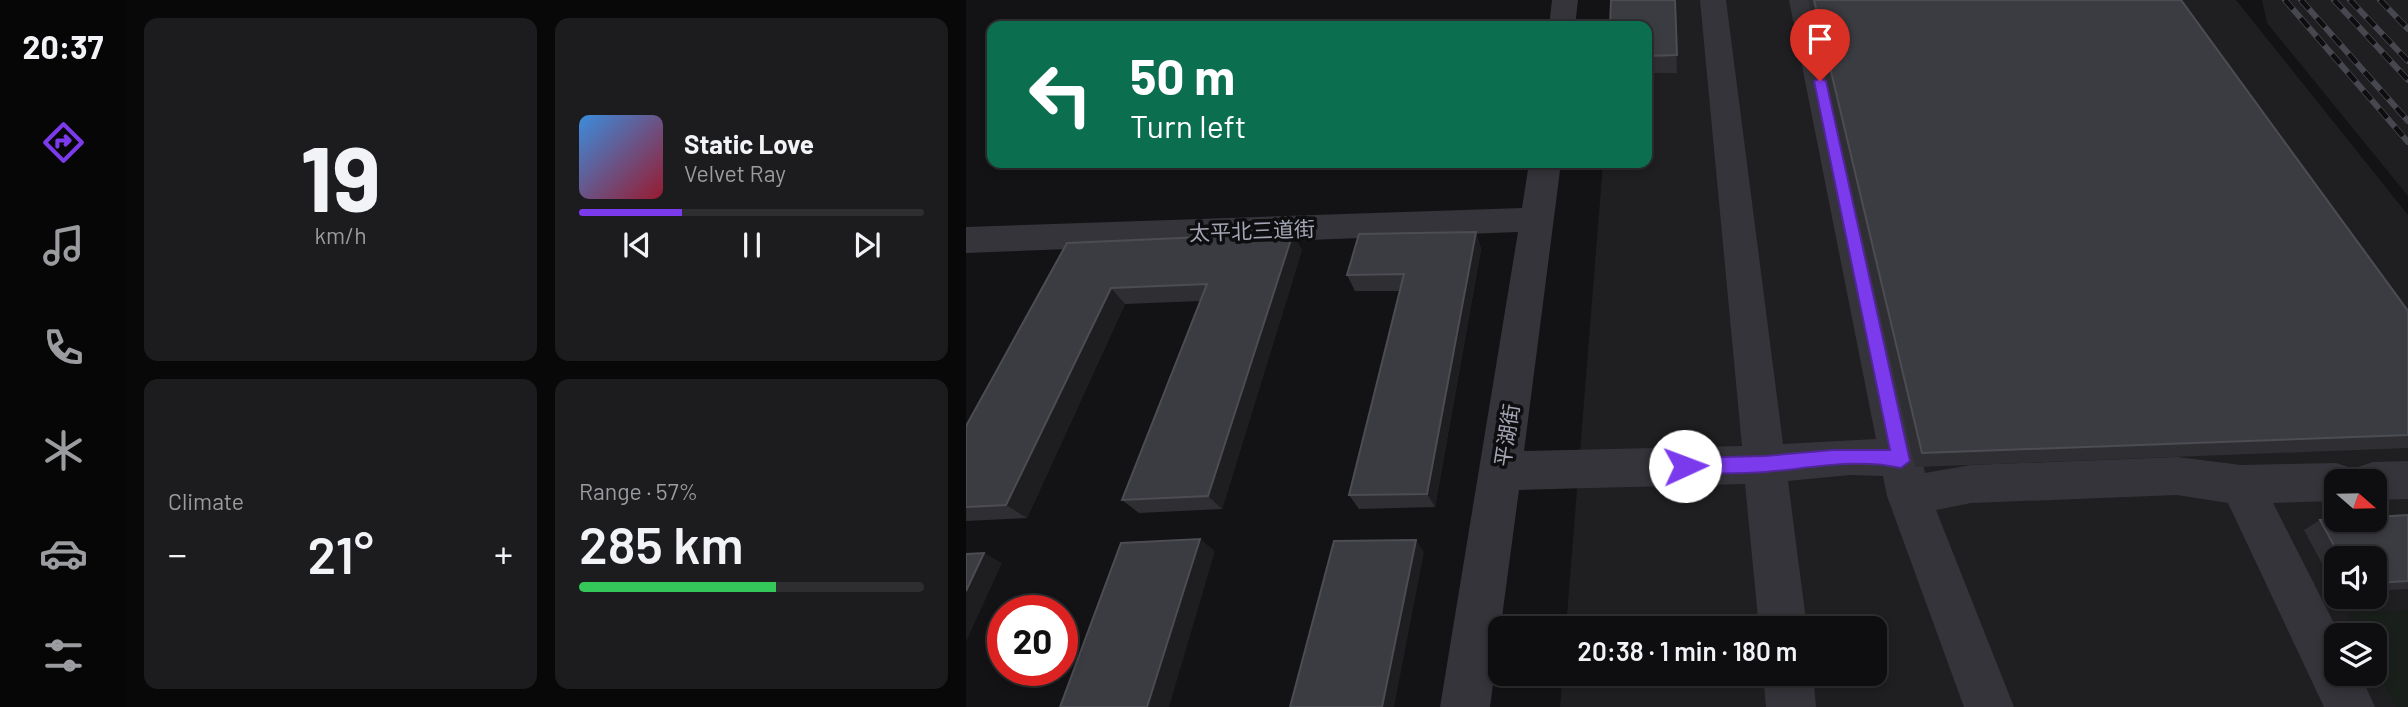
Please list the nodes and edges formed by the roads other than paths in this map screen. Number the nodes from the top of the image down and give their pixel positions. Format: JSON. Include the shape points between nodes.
{"nodes":[{"id":1,"x":1565,"y":0,"type":"edge"},
{"id":2,"x":1713,"y":0,"type":"edge"},
{"id":3,"x":1802,"y":0,"type":"edge"},
{"id":4,"x":1563,"y":21,"type":"edge"},
{"id":5,"x":1544,"y":168,"type":"edge"},
{"id":6,"x":1539,"y":219,"type":"junction"},
{"id":7,"x":966,"y":240,"type":"edge"},
{"id":8,"x":1765,"y":464,"type":"junction"},
{"id":9,"x":1500,"y":471,"type":"junction"},
{"id":10,"x":1905,"y":478,"type":"junction"},
{"id":11,"x":2408,"y":480,"type":"edge"},
{"id":12,"x":2387,"y":481,"type":"edge"},
{"id":13,"x":2324,"y":482,"type":"edge"},
{"id":14,"x":2241,"y":485,"type":"junction"},
{"id":15,"x":1782,"y":616,"type":"edge"},
{"id":16,"x":1789,"y":686,"type":"edge"},
{"id":17,"x":1465,"y":707,"type":"edge"},
{"id":18,"x":1791,"y":707,"type":"edge"},
{"id":19,"x":1989,"y":707,"type":"edge"},
{"id":20,"x":2350,"y":707,"type":"edge"}],
"edges":[{"from":1,"to":4,"type":"street"},
{"from":2,"to":8,"type":"street"},
{"from":3,"to":10,"type":"street"},
{"from":5,"to":6,"type":"street","name":"平湖街"},
{"from":6,"to":7,"type":"street","name":"太平北三道街"},
{"from":6,"to":9,"type":"street","name":"平湖街"},
{"from":8,"to":9,"type":"street"},
{"from":8,"to":10,"type":"street","via":[[1884,456]]},
{"from":8,"to":15,"type":"street"},
{"from":9,"to":17,"type":"street","name":"平湖街"},
{"from":10,"to":14,"type":"street","via":[[1971,484],[2177,476]]},
{"from":10,"to":19,"type":"street"},
{"from":11,"to":12,"type":"street"},
{"from":13,"to":14,"type":"street"},
{"from":14,"to":20,"type":"street"},
{"from":16,"to":18,"type":"street"}]}
